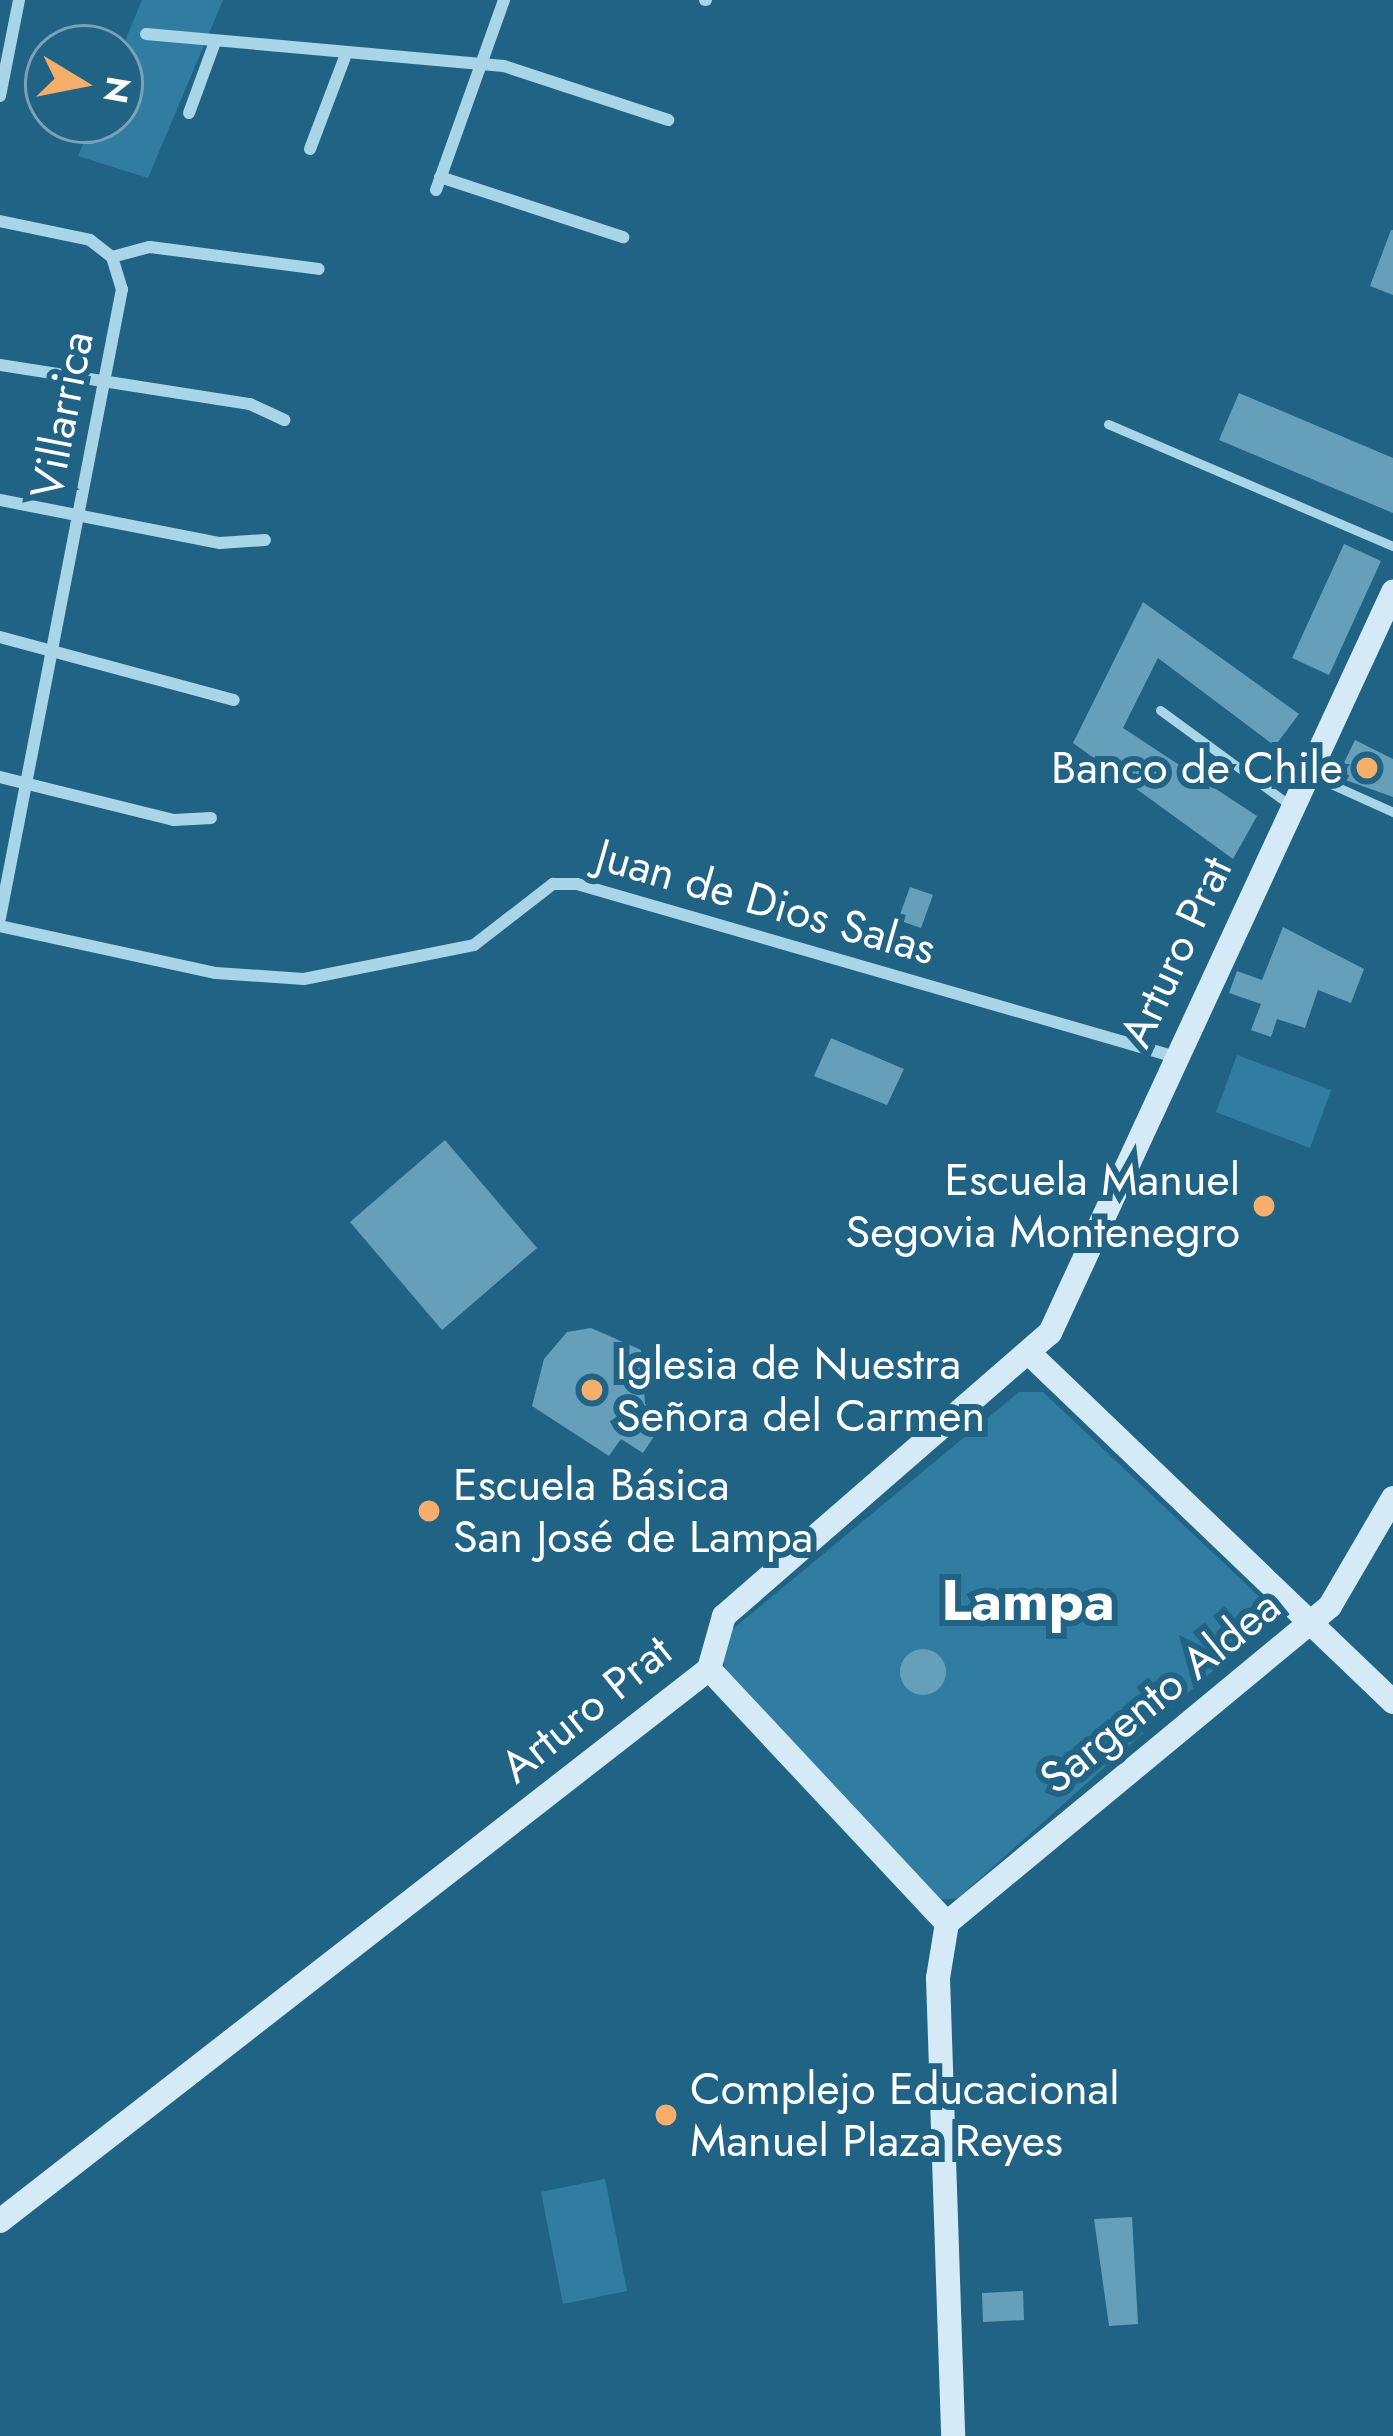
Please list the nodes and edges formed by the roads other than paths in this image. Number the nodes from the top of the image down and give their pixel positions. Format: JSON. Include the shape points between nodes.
{"nodes":[{"id":1,"x":19,"y":0,"type":"edge"},
{"id":2,"x":504,"y":0,"type":"edge"},
{"id":3,"x":7,"y":22,"type":"edge"},
{"id":4,"x":146,"y":34,"type":"dead end"},
{"id":5,"x":215,"y":42,"type":"junction"},
{"id":6,"x":345,"y":57,"type":"junction"},
{"id":7,"x":480,"y":68,"type":"junction"},
{"id":8,"x":0,"y":96,"type":"edge"},
{"id":9,"x":189,"y":113,"type":"dead end"},
{"id":10,"x":668,"y":120,"type":"dead end"},
{"id":11,"x":310,"y":149,"type":"dead end"},
{"id":12,"x":0,"y":221,"type":"edge"},
{"id":13,"x":623,"y":237,"type":"dead end"},
{"id":14,"x":112,"y":257,"type":"junction"},
{"id":15,"x":319,"y":269,"type":"dead end"},
{"id":16,"x":0,"y":364,"type":"edge"},
{"id":17,"x":105,"y":381,"type":"junction"},
{"id":18,"x":284,"y":421,"type":"dead end"},
{"id":19,"x":1108,"y":424,"type":"dead end"},
{"id":20,"x":0,"y":500,"type":"edge"},
{"id":21,"x":79,"y":516,"type":"junction"},
{"id":22,"x":265,"y":540,"type":"dead end"},
{"id":23,"x":1393,"y":547,"type":"edge"},
{"id":24,"x":1393,"y":592,"type":"edge"},
{"id":25,"x":0,"y":637,"type":"edge"},
{"id":26,"x":52,"y":650,"type":"junction"},
{"id":27,"x":234,"y":700,"type":"dead end"},
{"id":28,"x":1160,"y":710,"type":"dead end"},
{"id":29,"x":1308,"y":774,"type":"junction"},
{"id":30,"x":0,"y":777,"type":"edge"},
{"id":31,"x":26,"y":786,"type":"junction"},
{"id":32,"x":1292,"y":807,"type":"junction"},
{"id":33,"x":1393,"y":812,"type":"edge"},
{"id":34,"x":211,"y":818,"type":"dead end"},
{"id":35,"x":0,"y":922,"type":"edge"},
{"id":36,"x":1172,"y":1056,"type":"junction"},
{"id":37,"x":1032,"y":1356,"type":"junction"},
{"id":38,"x":1393,"y":1498,"type":"edge"},
{"id":39,"x":1312,"y":1622,"type":"junction"},
{"id":40,"x":709,"y":1669,"type":"junction"},
{"id":41,"x":1393,"y":1702,"type":"edge"},
{"id":42,"x":946,"y":1923,"type":"junction"},
{"id":43,"x":0,"y":2221,"type":"edge"},
{"id":44,"x":953,"y":2436,"type":"edge"}],
"edges":[{"from":1,"to":3,"type":"street"},
{"from":2,"to":7,"type":"street"},
{"from":3,"to":8,"type":"street"},
{"from":4,"to":5,"type":"street"},
{"from":5,"to":6,"type":"street"},
{"from":5,"to":9,"type":"street"},
{"from":6,"to":7,"type":"street"},
{"from":6,"to":11,"type":"street"},
{"from":7,"to":10,"type":"street"},
{"from":7,"to":13,"type":"street","via":[[438,183]]},
{"from":12,"to":14,"type":"street","via":[[90,240]]},
{"from":14,"to":15,"type":"street","via":[[150,248]]},
{"from":14,"to":17,"type":"street","name":"Villarrica","via":[[122,289]]},
{"from":16,"to":17,"type":"street"},
{"from":17,"to":18,"type":"street","via":[[250,404]]},
{"from":17,"to":21,"type":"street","name":"Villarrica"},
{"from":19,"to":23,"type":"lane"},
{"from":20,"to":21,"type":"street"},
{"from":21,"to":22,"type":"street","via":[[231,545]]},
{"from":21,"to":26,"type":"street","name":"Villarrica"},
{"from":24,"to":29,"type":"main road","name":"Arturo Prat"},
{"from":25,"to":26,"type":"street"},
{"from":26,"to":27,"type":"street"},
{"from":26,"to":31,"type":"street","name":"Villarrica"},
{"from":28,"to":32,"type":"lane"},
{"from":29,"to":32,"type":"main road","name":"Arturo Prat"},
{"from":29,"to":33,"type":"lane"},
{"from":30,"to":31,"type":"street"},
{"from":31,"to":34,"type":"street"},
{"from":31,"to":35,"type":"street","name":"Villarrica"},
{"from":32,"to":36,"type":"main road","name":"Arturo Prat"},
{"from":35,"to":36,"type":"street","name":"Juan de Dios Salas","via":[[231,976],[304,979],[474,945],[553,884],[577,884]]},
{"from":36,"to":37,"type":"main road","name":"Arturo Prat"},
{"from":37,"to":39,"type":"main road"},
{"from":37,"to":40,"type":"main road","name":"Arturo Prat","via":[[724,1616]]},
{"from":38,"to":39,"type":"main road","name":"Sargento Aldea"},
{"from":39,"to":41,"type":"main road"},
{"from":39,"to":42,"type":"main road","name":"Sargento Aldea"},
{"from":40,"to":42,"type":"main road"},
{"from":40,"to":43,"type":"main road","name":"Arturo Prat"},
{"from":42,"to":44,"type":"main road","via":[[938,1978]]}]}
